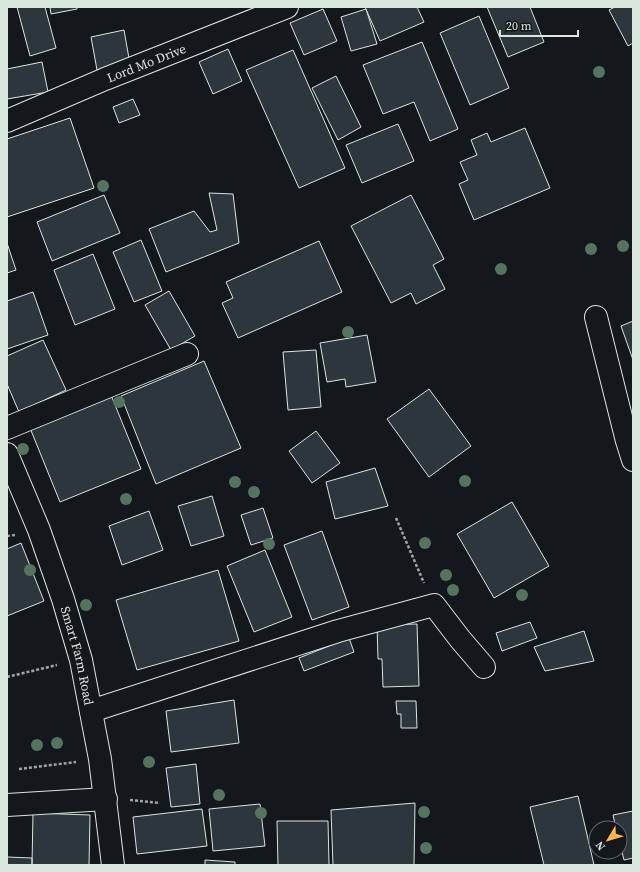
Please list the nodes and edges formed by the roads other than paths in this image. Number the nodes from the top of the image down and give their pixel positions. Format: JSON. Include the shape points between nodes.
{"nodes":[{"id":1,"x":287,"y":7,"type":"edge"},
{"id":2,"x":7,"y":121,"type":"edge"},
{"id":3,"x":596,"y":317,"type":"dead end"},
{"id":4,"x":187,"y":354,"type":"dead end"},
{"id":5,"x":7,"y":428,"type":"edge"},
{"id":6,"x":7,"y":454,"type":"edge"},
{"id":7,"x":633,"y":460,"type":"edge"},
{"id":8,"x":484,"y":667,"type":"dead end"},
{"id":9,"x":91,"y":711,"type":"junction"},
{"id":10,"x":106,"y":799,"type":"junction"},
{"id":11,"x":7,"y":804,"type":"edge"},
{"id":12,"x":113,"y":865,"type":"edge"}],
"edges":[{"from":1,"to":2,"type":"street","name":"Lord Mo Drive"},
{"from":3,"to":7,"type":"street"},
{"from":4,"to":5,"type":"street"},
{"from":6,"to":9,"type":"street","name":"Smart Farm Road","via":[[39,530],[63,599]]},
{"from":8,"to":9,"type":"street","via":[[434,605],[338,631]]},
{"from":9,"to":10,"type":"street","name":"Smart Farm Road"},
{"from":10,"to":11,"type":"street"},
{"from":10,"to":12,"type":"street","name":"Smart Farm Road"}]}
